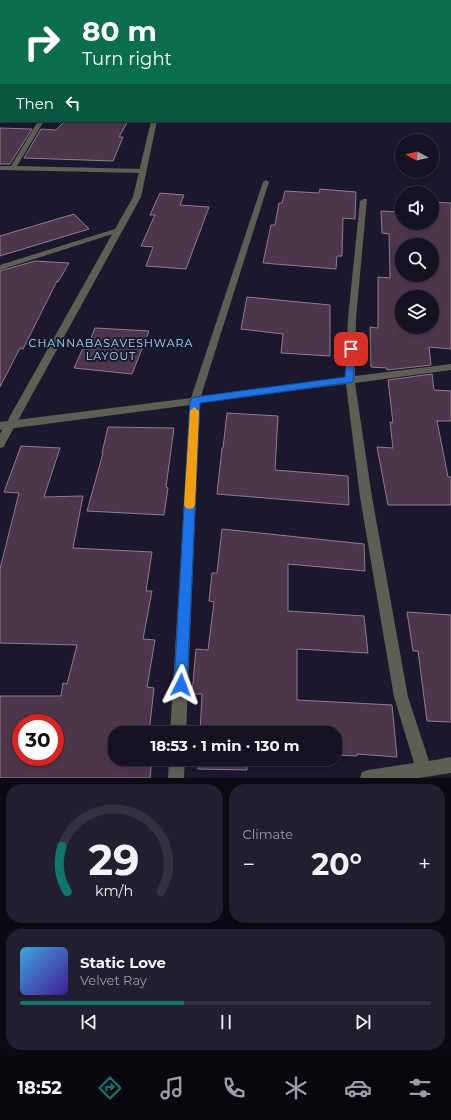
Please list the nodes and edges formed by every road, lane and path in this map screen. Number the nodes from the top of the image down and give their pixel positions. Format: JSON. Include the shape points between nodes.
{"nodes":[{"id":1,"x":40,"y":122,"type":"edge"},
{"id":2,"x":154,"y":122,"type":"edge"},
{"id":3,"x":0,"y":168,"type":"edge"},
{"id":4,"x":12,"y":168,"type":"junction"},
{"id":5,"x":143,"y":171,"type":"junction"},
{"id":6,"x":266,"y":182,"type":"dead end"},
{"id":7,"x":364,"y":201,"type":"dead end"},
{"id":8,"x":118,"y":231,"type":"junction"},
{"id":9,"x":0,"y":268,"type":"edge"},
{"id":10,"x":451,"y":367,"type":"edge"},
{"id":11,"x":350,"y":380,"type":"junction"},
{"id":12,"x":195,"y":400,"type":"junction"},
{"id":13,"x":5,"y":426,"type":"edge"},
{"id":14,"x":0,"y":444,"type":"edge"},
{"id":15,"x":178,"y":726,"type":"edge"},
{"id":16,"x":451,"y":765,"type":"edge"},
{"id":17,"x":177,"y":766,"type":"edge"},
{"id":18,"x":424,"y":769,"type":"junction"},
{"id":19,"x":176,"y":778,"type":"edge"},
{"id":20,"x":368,"y":778,"type":"edge"}],
"edges":[{"from":1,"to":4,"type":"street"},
{"from":2,"to":5,"type":"street"},
{"from":3,"to":4,"type":"street"},
{"from":4,"to":5,"type":"street"},
{"from":5,"to":8,"type":"street","via":[[137,197]]},
{"from":6,"to":12,"type":"street"},
{"from":7,"to":11,"type":"street","via":[[352,318]]},
{"from":8,"to":9,"type":"street"},
{"from":8,"to":13,"type":"street"},
{"from":10,"to":11,"type":"street"},
{"from":11,"to":12,"type":"street"},
{"from":11,"to":18,"type":"street","via":[[366,497],[401,697]]},
{"from":12,"to":13,"type":"street"},
{"from":12,"to":15,"type":"street"},
{"from":13,"to":14,"type":"street"},
{"from":16,"to":18,"type":"street"},
{"from":17,"to":19,"type":"street"},
{"from":18,"to":20,"type":"street"}]}
